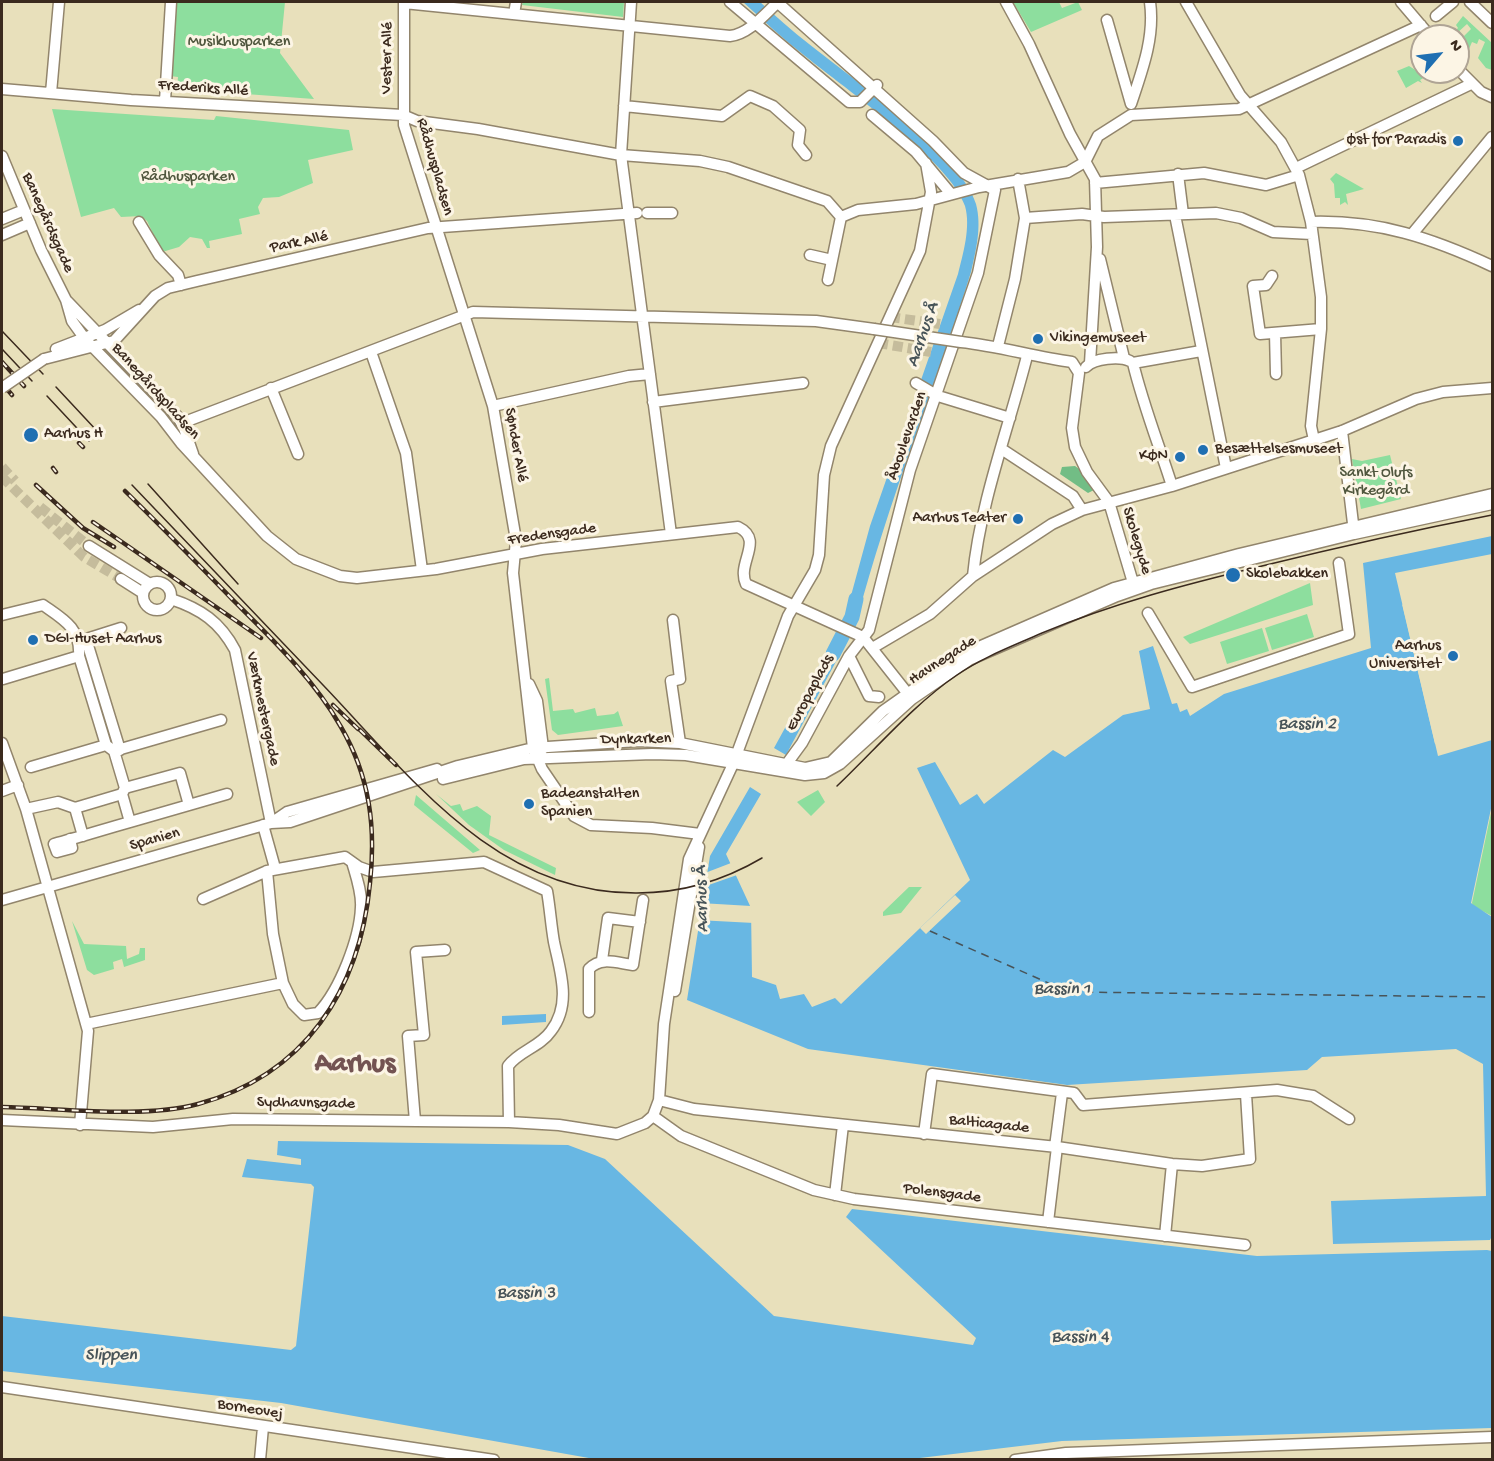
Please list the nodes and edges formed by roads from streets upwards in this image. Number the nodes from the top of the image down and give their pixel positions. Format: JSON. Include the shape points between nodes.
{"nodes":[{"id":1,"x":58,"y":2,"type":"edge"},
{"id":2,"x":171,"y":2,"type":"edge"},
{"id":3,"x":404,"y":2,"type":"edge"},
{"id":4,"x":516,"y":2,"type":"edge"},
{"id":5,"x":631,"y":2,"type":"edge"},
{"id":6,"x":730,"y":2,"type":"edge"},
{"id":7,"x":1006,"y":2,"type":"edge"},
{"id":8,"x":1150,"y":2,"type":"edge"},
{"id":9,"x":1186,"y":2,"type":"edge"},
{"id":10,"x":1401,"y":2,"type":"edge"},
{"id":11,"x":1453,"y":2,"type":"edge"},
{"id":12,"x":1470,"y":2,"type":"edge"},
{"id":13,"x":776,"y":3,"type":"edge"},
{"id":14,"x":514,"y":14,"type":"junction"},
{"id":15,"x":1436,"y":16,"type":"dead end"},
{"id":16,"x":1107,"y":20,"type":"dead end"},
{"id":17,"x":757,"y":22,"type":"junction"},
{"id":18,"x":1492,"y":23,"type":"edge"},
{"id":19,"x":1420,"y":24,"type":"edge"},
{"id":20,"x":629,"y":26,"type":"junction"},
{"id":21,"x":1410,"y":30,"type":"edge"},
{"id":22,"x":1471,"y":84,"type":"joint"},
{"id":23,"x":2,"y":88,"type":"edge"},
{"id":24,"x":874,"y":88,"type":"junction"},
{"id":25,"x":51,"y":93,"type":"junction"},
{"id":26,"x":1492,"y":97,"type":"edge"},
{"id":27,"x":165,"y":101,"type":"junction"},
{"id":28,"x":1251,"y":105,"type":"junction"},
{"id":29,"x":624,"y":106,"type":"junction"},
{"id":30,"x":1128,"y":113,"type":"junction"},
{"id":31,"x":403,"y":116,"type":"junction"},
{"id":32,"x":872,"y":116,"type":"dead end"},
{"id":33,"x":1492,"y":136,"type":"edge"},
{"id":34,"x":621,"y":155,"type":"junction"},
{"id":35,"x":806,"y":155,"type":"dead end"},
{"id":36,"x":2,"y":156,"type":"edge"},
{"id":37,"x":926,"y":162,"type":"junction"},
{"id":38,"x":1085,"y":162,"type":"junction"},
{"id":39,"x":1298,"y":171,"type":"junction"},
{"id":40,"x":1178,"y":174,"type":"junction"},
{"id":41,"x":1018,"y":179,"type":"junction"},
{"id":42,"x":1095,"y":181,"type":"junction"},
{"id":43,"x":984,"y":186,"type":"junction"},
{"id":44,"x":952,"y":194,"type":"junction"},
{"id":45,"x":929,"y":201,"type":"junction"},
{"id":46,"x":24,"y":210,"type":"junction"},
{"id":47,"x":638,"y":213,"type":"junction"},
{"id":48,"x":672,"y":213,"type":"dead end"},
{"id":49,"x":1179,"y":214,"type":"junction"},
{"id":50,"x":841,"y":217,"type":"junction"},
{"id":51,"x":1096,"y":217,"type":"junction"},
{"id":52,"x":1025,"y":218,"type":"junction"},
{"id":53,"x":2,"y":219,"type":"edge"},
{"id":54,"x":139,"y":222,"type":"dead end"},
{"id":55,"x":1311,"y":222,"type":"junction"},
{"id":56,"x":30,"y":223,"type":"junction"},
{"id":57,"x":436,"y":227,"type":"junction"},
{"id":58,"x":1413,"y":233,"type":"junction"},
{"id":59,"x":1312,"y":234,"type":"junction"},
{"id":60,"x":2,"y":235,"type":"edge"},
{"id":61,"x":1097,"y":247,"type":"junction"},
{"id":62,"x":810,"y":255,"type":"dead end"},
{"id":63,"x":832,"y":260,"type":"junction"},
{"id":64,"x":1492,"y":266,"type":"edge"},
{"id":65,"x":1272,"y":276,"type":"dead end"},
{"id":66,"x":828,"y":280,"type":"dead end"},
{"id":67,"x":181,"y":285,"type":"junction"},
{"id":68,"x":168,"y":288,"type":"joint"},
{"id":69,"x":66,"y":300,"type":"junction"},
{"id":70,"x":142,"y":309,"type":"junction"},
{"id":71,"x":464,"y":315,"type":"junction"},
{"id":72,"x":642,"y":316,"type":"junction"},
{"id":73,"x":1321,"y":329,"type":"junction"},
{"id":74,"x":98,"y":333,"type":"junction"},
{"id":75,"x":1275,"y":333,"type":"junction"},
{"id":76,"x":85,"y":339,"type":"junction"},
{"id":77,"x":108,"y":344,"type":"junction"},
{"id":78,"x":998,"y":346,"type":"junction"},
{"id":79,"x":94,"y":347,"type":"junction"},
{"id":80,"x":1201,"y":351,"type":"junction"},
{"id":81,"x":371,"y":352,"type":"junction"},
{"id":82,"x":1027,"y":356,"type":"junction"},
{"id":83,"x":44,"y":359,"type":"junction"},
{"id":84,"x":1128,"y":360,"type":"junction"},
{"id":85,"x":1090,"y":363,"type":"junction"},
{"id":86,"x":650,"y":374,"type":"junction"},
{"id":87,"x":1079,"y":374,"type":"junction"},
{"id":88,"x":1276,"y":374,"type":"dead end"},
{"id":89,"x":803,"y":383,"type":"dead end"},
{"id":90,"x":918,"y":385,"type":"dead end"},
{"id":91,"x":2,"y":388,"type":"edge"},
{"id":92,"x":272,"y":388,"type":"junction"},
{"id":93,"x":1492,"y":388,"type":"edge"},
{"id":94,"x":936,"y":395,"type":"junction"},
{"id":95,"x":653,"y":402,"type":"junction"},
{"id":96,"x":493,"y":406,"type":"junction"},
{"id":97,"x":1010,"y":418,"type":"junction"},
{"id":98,"x":182,"y":423,"type":"junction"},
{"id":99,"x":1342,"y":431,"type":"junction"},
{"id":100,"x":1314,"y":440,"type":"junction"},
{"id":101,"x":1002,"y":450,"type":"junction"},
{"id":102,"x":298,"y":454,"type":"dead end"},
{"id":103,"x":194,"y":457,"type":"junction"},
{"id":104,"x":1226,"y":468,"type":"junction"},
{"id":105,"x":1172,"y":486,"type":"junction"},
{"id":106,"x":1492,"y":494,"type":"edge"},
{"id":107,"x":1109,"y":502,"type":"junction"},
{"id":108,"x":1492,"y":504,"type":"edge"},
{"id":109,"x":1082,"y":510,"type":"junction"},
{"id":110,"x":1354,"y":530,"type":"junction"},
{"id":111,"x":671,"y":534,"type":"junction"},
{"id":112,"x":89,"y":546,"type":"tunnel mouth"},
{"id":113,"x":515,"y":554,"type":"junction"},
{"id":114,"x":1339,"y":563,"type":"dead end"},
{"id":115,"x":422,"y":570,"type":"junction"},
{"id":116,"x":973,"y":576,"type":"junction"},
{"id":117,"x":121,"y":579,"type":"tunnel mouth"},
{"id":118,"x":1134,"y":586,"type":"junction"},
{"id":119,"x":147,"y":588,"type":"junction"},
{"id":120,"x":171,"y":599,"type":"junction"},
{"id":121,"x":793,"y":605,"type":"junction"},
{"id":122,"x":1148,"y":613,"type":"dead end"},
{"id":123,"x":2,"y":615,"type":"edge"},
{"id":124,"x":673,"y":620,"type":"dead end"},
{"id":125,"x":120,"y":628,"type":"dead end"},
{"id":126,"x":859,"y":634,"type":"junction"},
{"id":127,"x":83,"y":640,"type":"junction"},
{"id":128,"x":874,"y":647,"type":"junction"},
{"id":129,"x":79,"y":656,"type":"junction"},
{"id":130,"x":849,"y":656,"type":"junction"},
{"id":131,"x":3,"y":679,"type":"edge"},
{"id":132,"x":909,"y":696,"type":"junction"},
{"id":133,"x":879,"y":697,"type":"dead end"},
{"id":134,"x":221,"y":720,"type":"dead end"},
{"id":135,"x":2,"y":743,"type":"edge"},
{"id":136,"x":680,"y":743,"type":"junction"},
{"id":137,"x":113,"y":748,"type":"junction"},
{"id":138,"x":538,"y":751,"type":"junction"},
{"id":139,"x":735,"y":759,"type":"junction"},
{"id":140,"x":459,"y":766,"type":"junction"},
{"id":141,"x":31,"y":767,"type":"dead end"},
{"id":142,"x":783,"y":770,"type":"junction"},
{"id":143,"x":424,"y":779,"type":"junction"},
{"id":144,"x":18,"y":785,"type":"junction"},
{"id":145,"x":2,"y":791,"type":"edge"},
{"id":146,"x":124,"y":791,"type":"junction"},
{"id":147,"x":381,"y":792,"type":"junction"},
{"id":148,"x":227,"y":794,"type":"dead end"},
{"id":149,"x":346,"y":795,"type":"junction"},
{"id":150,"x":189,"y":805,"type":"junction"},
{"id":151,"x":75,"y":808,"type":"junction"},
{"id":152,"x":26,"y":809,"type":"junction"},
{"id":153,"x":130,"y":822,"type":"junction"},
{"id":154,"x":267,"y":824,"type":"junction"},
{"id":155,"x":700,"y":834,"type":"junction"},
{"id":156,"x":83,"y":836,"type":"junction"},
{"id":157,"x":57,"y":852,"type":"dead end"},
{"id":158,"x":352,"y":862,"type":"junction"},
{"id":159,"x":271,"y":869,"type":"junction"},
{"id":160,"x":47,"y":886,"type":"junction"},
{"id":161,"x":203,"y":899,"type":"dead end"},
{"id":162,"x":2,"y":900,"type":"edge"},
{"id":163,"x":643,"y":900,"type":"dead end"},
{"id":164,"x":640,"y":922,"type":"junction"},
{"id":165,"x":445,"y":950,"type":"dead end"},
{"id":166,"x":603,"y":960,"type":"junction"},
{"id":167,"x":283,"y":983,"type":"junction"},
{"id":168,"x":589,"y":1012,"type":"dead end"},
{"id":169,"x":86,"y":1024,"type":"junction"},
{"id":170,"x":1062,"y":1093,"type":"junction"},
{"id":171,"x":1246,"y":1094,"type":"junction"},
{"id":172,"x":659,"y":1100,"type":"junction"},
{"id":173,"x":653,"y":1116,"type":"junction"},
{"id":174,"x":1349,"y":1119,"type":"dead end"},
{"id":175,"x":2,"y":1120,"type":"edge"},
{"id":176,"x":415,"y":1121,"type":"junction"},
{"id":177,"x":509,"y":1122,"type":"junction"},
{"id":178,"x":80,"y":1125,"type":"junction"},
{"id":179,"x":843,"y":1125,"type":"junction"},
{"id":180,"x":924,"y":1134,"type":"junction"},
{"id":181,"x":1056,"y":1147,"type":"junction"},
{"id":182,"x":1172,"y":1164,"type":"junction"},
{"id":183,"x":836,"y":1195,"type":"junction"},
{"id":184,"x":1048,"y":1222,"type":"junction"},
{"id":185,"x":1165,"y":1236,"type":"junction"},
{"id":186,"x":1245,"y":1245,"type":"dead end"},
{"id":187,"x":2,"y":1387,"type":"edge"},
{"id":188,"x":263,"y":1427,"type":"junction"},
{"id":189,"x":1492,"y":1437,"type":"edge"},
{"id":190,"x":260,"y":1460,"type":"edge"},
{"id":191,"x":494,"y":1460,"type":"edge"},
{"id":192,"x":1015,"y":1460,"type":"edge"}],
"edges":[{"from":1,"to":25,"type":"street"},
{"from":2,"to":27,"type":"street"},
{"from":3,"to":14,"type":"street"},
{"from":3,"to":31,"type":"street","name":"Vester Allé"},
{"from":4,"to":14,"type":"street"},
{"from":5,"to":20,"type":"street"},
{"from":6,"to":17,"type":"street"},
{"from":7,"to":38,"type":"street"},
{"from":8,"to":30,"type":"street","via":[[1145,62]]},
{"from":9,"to":28,"type":"street","via":[[1240,95]]},
{"from":10,"to":19,"type":"street"},
{"from":11,"to":15,"type":"street"},
{"from":12,"to":18,"type":"street"},
{"from":13,"to":17,"type":"street"},
{"from":13,"to":24,"type":"street"},
{"from":14,"to":20,"type":"street"},
{"from":16,"to":30,"type":"street"},
{"from":17,"to":20,"type":"street","via":[[730,36]]},
{"from":17,"to":24,"type":"street","via":[[846,100],[860,102]]},
{"from":20,"to":29,"type":"street"},
{"from":21,"to":28,"type":"street"},
{"from":22,"to":26,"type":"street"},
{"from":22,"to":39,"type":"street"},
{"from":23,"to":25,"type":"street","name":"Frederiks Allé"},
{"from":24,"to":43,"type":"street","via":[[964,173]]},
{"from":25,"to":27,"type":"street","name":"Frederiks Allé"},
{"from":27,"to":31,"type":"street","name":"Frederiks Allé"},
{"from":28,"to":30,"type":"street","via":[[1216,111]]},
{"from":28,"to":39,"type":"street"},
{"from":29,"to":34,"type":"street"},
{"from":29,"to":35,"type":"street","via":[[723,117],[750,96],[773,106],[800,130],[798,144]]},
{"from":30,"to":38,"type":"street","via":[[1098,136]]},
{"from":31,"to":34,"type":"street","name":"Frederiks Allé"},
{"from":31,"to":57,"type":"street","name":"Rådhuspladsen"},
{"from":32,"to":37,"type":"street"},
{"from":33,"to":58,"type":"street"},
{"from":34,"to":47,"type":"street"},
{"from":34,"to":50,"type":"street","name":"Frederiks Allé","via":[[728,167],[827,201]]},
{"from":36,"to":46,"type":"street","name":"Banegårdsgade"},
{"from":37,"to":44,"type":"street"},
{"from":37,"to":45,"type":"street","via":[[931,180]]},
{"from":38,"to":41,"type":"street","via":[[1068,172]]},
{"from":38,"to":42,"type":"street"},
{"from":39,"to":40,"type":"street","via":[[1266,185],[1215,173]]},
{"from":39,"to":55,"type":"street"},
{"from":40,"to":42,"type":"street"},
{"from":40,"to":49,"type":"street"},
{"from":41,"to":43,"type":"street"},
{"from":41,"to":52,"type":"street"},
{"from":42,"to":51,"type":"street"},
{"from":43,"to":44,"type":"street"},
{"from":43,"to":94,"type":"street","name":"Åboulevarden","via":[[995,190],[986,241]]},
{"from":44,"to":45,"type":"street"},
{"from":45,"to":50,"type":"street","via":[[858,210]]},
{"from":45,"to":121,"type":"street","via":[[912,274],[831,446],[824,475],[817,563]]},
{"from":46,"to":53,"type":"street"},
{"from":46,"to":56,"type":"street","name":"Banegårdsgade"},
{"from":47,"to":48,"type":"street","name":"Park Allé"},
{"from":47,"to":57,"type":"street","name":"Park Allé"},
{"from":47,"to":72,"type":"street"},
{"from":49,"to":51,"type":"street"},
{"from":49,"to":59,"type":"street","via":[[1229,214],[1273,232]]},
{"from":49,"to":80,"type":"street"},
{"from":50,"to":63,"type":"street"},
{"from":51,"to":52,"type":"street","via":[[1082,214]]},
{"from":51,"to":61,"type":"street"},
{"from":52,"to":78,"type":"street"},
{"from":54,"to":67,"type":"street","via":[[159,255],[178,274]]},
{"from":55,"to":58,"type":"street","via":[[1364,224]]},
{"from":55,"to":59,"type":"street"},
{"from":56,"to":60,"type":"street"},
{"from":56,"to":69,"type":"street","name":"Banegårdsgade"},
{"from":57,"to":67,"type":"street","name":"Park Allé"},
{"from":57,"to":71,"type":"street","name":"Sønder Allé"},
{"from":58,"to":64,"type":"street"},
{"from":59,"to":73,"type":"street","via":[[1322,297]]},
{"from":61,"to":84,"type":"street"},
{"from":61,"to":85,"type":"street"},
{"from":62,"to":63,"type":"street"},
{"from":63,"to":66,"type":"street"},
{"from":65,"to":75,"type":"street","via":[[1266,285],[1253,286],[1260,334]]},
{"from":67,"to":68,"type":"street","name":"Park Allé"},
{"from":68,"to":70,"type":"street","name":"Banegårdspladsen"},
{"from":69,"to":74,"type":"street","name":"Banegårdsgade"},
{"from":69,"to":76,"type":"street","name":"Banegårdsgade","via":[[72,321]]},
{"from":70,"to":74,"type":"street","name":"Banegårdspladsen"},
{"from":70,"to":77,"type":"street","name":"Banegårdspladsen","via":[[122,334]]},
{"from":71,"to":72,"type":"street","via":[[473,312]]},
{"from":71,"to":81,"type":"street"},
{"from":71,"to":96,"type":"street","name":"Sønder Allé"},
{"from":72,"to":78,"type":"street","bridge":true,"via":[[816,321]]},
{"from":72,"to":86,"type":"street"},
{"from":73,"to":75,"type":"street"},
{"from":73,"to":100,"type":"street","via":[[1311,426]]},
{"from":74,"to":76,"type":"street","name":"Banegårdspladsen"},
{"from":74,"to":77,"type":"street","name":"Banegårdspladsen"},
{"from":75,"to":88,"type":"street"},
{"from":76,"to":79,"type":"street","name":"Banegårdspladsen"},
{"from":76,"to":83,"type":"street","name":"Banegårdspladsen","via":[[57,348]]},
{"from":77,"to":79,"type":"street","name":"Banegårdspladsen"},
{"from":77,"to":98,"type":"street","name":"Banegårdspladsen"},
{"from":78,"to":82,"type":"street"},
{"from":79,"to":83,"type":"street","name":"Banegårdspladsen"},
{"from":79,"to":103,"type":"street","name":"Banegårdspladsen"},
{"from":80,"to":84,"type":"street"},
{"from":80,"to":104,"type":"street"},
{"from":81,"to":92,"type":"street"},
{"from":81,"to":115,"type":"street","via":[[406,453]]},
{"from":82,"to":87,"type":"street","via":[[1072,362]]},
{"from":82,"to":97,"type":"street"},
{"from":83,"to":91,"type":"street","bridge":true},
{"from":84,"to":85,"type":"street"},
{"from":84,"to":105,"type":"street"},
{"from":85,"to":87,"type":"street"},
{"from":86,"to":95,"type":"street"},
{"from":86,"to":96,"type":"street"},
{"from":87,"to":107,"type":"street","name":"Skolegyde","via":[[1073,423],[1075,447]]},
{"from":89,"to":95,"type":"street"},
{"from":90,"to":94,"type":"street"},
{"from":92,"to":98,"type":"street"},
{"from":92,"to":102,"type":"street"},
{"from":93,"to":99,"type":"street","via":[[1443,392],[1416,399]]},
{"from":94,"to":97,"type":"street"},
{"from":94,"to":126,"type":"street","name":"Åboulevarden","via":[[910,470],[869,630]]},
{"from":95,"to":111,"type":"street"},
{"from":96,"to":113,"type":"street","name":"Sønder Allé","via":[[515,533]]},
{"from":97,"to":101,"type":"street"},
{"from":98,"to":103,"type":"street","name":"Banegårdspladsen"},
{"from":99,"to":100,"type":"street"},
{"from":99,"to":110,"type":"street"},
{"from":100,"to":104,"type":"street"},
{"from":101,"to":109,"type":"street","via":[[1073,496]]},
{"from":101,"to":116,"type":"street","via":[[975,550]]},
{"from":103,"to":115,"type":"street","name":"Fredensgade","via":[[287,554],[340,576]]},
{"from":104,"to":105,"type":"street"},
{"from":105,"to":107,"type":"street"},
{"from":106,"to":110,"type":"street"},
{"from":107,"to":109,"type":"street"},
{"from":107,"to":118,"type":"street","name":"Skolegyde"},
{"from":108,"to":110,"type":"street"},
{"from":109,"to":116,"type":"street","via":[[1052,524]]},
{"from":110,"to":118,"type":"street"},
{"from":111,"to":113,"type":"street","name":"Fredensgade"},
{"from":111,"to":121,"type":"street","name":"Fredensgade","via":[[731,527],[745,531],[751,549],[742,571],[746,584]]},
{"from":112,"to":119,"type":"street"},
{"from":113,"to":115,"type":"street","name":"Fredensgade"},
{"from":113,"to":138,"type":"street","name":"Sønder Allé","via":[[513,573],[525,676]]},
{"from":114,"to":122,"type":"street","via":[[1349,634],[1192,687]]},
{"from":116,"to":128,"type":"street","via":[[930,614]]},
{"from":117,"to":119,"type":"street"},
{"from":118,"to":132,"type":"street","name":"Havnegade","via":[[988,650]]},
{"from":119,"to":120,"type":"street","via":[[164,584]]},
{"from":119,"to":120,"type":"street","via":[[144,601],[152,609],[164,609]]},
{"from":120,"to":154,"type":"street","name":"Værkmestergade","via":[[210,617],[235,650]]},
{"from":121,"to":126,"type":"street"},
{"from":121,"to":139,"type":"street"},
{"from":123,"to":127,"type":"street","via":[[43,605],[67,621]]},
{"from":124,"to":136,"type":"street","via":[[680,679],[671,681]]},
{"from":125,"to":127,"type":"street"},
{"from":126,"to":128,"type":"street"},
{"from":126,"to":130,"type":"street","name":"Europaplads"},
{"from":127,"to":129,"type":"street"},
{"from":127,"to":137,"type":"street"},
{"from":128,"to":132,"type":"street"},
{"from":129,"to":131,"type":"street"},
{"from":129,"to":137,"type":"street"},
{"from":130,"to":133,"type":"street","via":[[869,696]]},
{"from":130,"to":142,"type":"street","name":"Europaplads"},
{"from":132,"to":142,"type":"street","name":"Havnegade","via":[[883,711],[831,762]]},
{"from":134,"to":137,"type":"street"},
{"from":135,"to":144,"type":"street"},
{"from":136,"to":138,"type":"street","name":"Dynkarken","via":[[637,741]]},
{"from":136,"to":139,"type":"street"},
{"from":137,"to":141,"type":"street"},
{"from":137,"to":146,"type":"street"},
{"from":138,"to":139,"type":"street","name":"Dynkarken","via":[[665,753]]},
{"from":138,"to":140,"type":"street","name":"Spanien"},
{"from":138,"to":143,"type":"street","name":"Spanien","via":[[524,759],[442,779]]},
{"from":138,"to":155,"type":"street","via":[[542,769],[574,816],[591,825]]},
{"from":139,"to":142,"type":"street"},
{"from":139,"to":155,"type":"street"},
{"from":140,"to":143,"type":"street","name":"Spanien"},
{"from":140,"to":149,"type":"street","name":"Spanien","via":[[419,772]]},
{"from":143,"to":147,"type":"street","name":"Spanien"},
{"from":144,"to":145,"type":"street"},
{"from":144,"to":152,"type":"street"},
{"from":146,"to":150,"type":"street","via":[[180,773]]},
{"from":146,"to":151,"type":"street"},
{"from":146,"to":153,"type":"street"},
{"from":147,"to":149,"type":"street","name":"Spanien"},
{"from":147,"to":154,"type":"street","name":"Spanien","via":[[290,822]]},
{"from":148,"to":150,"type":"street"},
{"from":149,"to":154,"type":"street","name":"Spanien","via":[[287,812]]},
{"from":150,"to":153,"type":"street"},
{"from":151,"to":152,"type":"street","via":[[58,802]]},
{"from":151,"to":156,"type":"street"},
{"from":152,"to":160,"type":"street"},
{"from":153,"to":156,"type":"street"},
{"from":154,"to":159,"type":"street","name":"Værkmestergade"},
{"from":154,"to":160,"type":"street","name":"Spanien"},
{"from":155,"to":172,"type":"street","via":[[689,859]]},
{"from":156,"to":157,"type":"street","via":[[70,839],[72,848]]},
{"from":158,"to":159,"type":"street","via":[[345,857]]},
{"from":158,"to":167,"type":"street","name":"Værkmestergade","via":[[361,907],[347,967],[339,983],[318,1013],[304,1015],[293,1004]]},
{"from":158,"to":177,"type":"street","via":[[373,872],[484,862],[547,891],[561,965],[560,1014],[543,1042],[508,1066]]},
{"from":159,"to":161,"type":"street"},
{"from":159,"to":167,"type":"street","name":"Værkmestergade","via":[[273,934]]},
{"from":160,"to":162,"type":"street","name":"Spanien"},
{"from":160,"to":169,"type":"street"},
{"from":163,"to":164,"type":"street"},
{"from":164,"to":166,"type":"street","via":[[633,965]]},
{"from":164,"to":166,"type":"street","via":[[608,918]]},
{"from":165,"to":176,"type":"street","via":[[416,952],[424,1035],[408,1036]]},
{"from":166,"to":168,"type":"street","via":[[589,969]]},
{"from":167,"to":169,"type":"street"},
{"from":169,"to":178,"type":"street"},
{"from":170,"to":171,"type":"street","via":[[1074,1093],[1083,1105]]},
{"from":170,"to":180,"type":"street","via":[[932,1074]]},
{"from":170,"to":181,"type":"street"},
{"from":171,"to":174,"type":"street","via":[[1277,1090],[1313,1096]]},
{"from":171,"to":182,"type":"street","name":"Balticagade","via":[[1250,1159],[1202,1166]]},
{"from":172,"to":173,"type":"street"},
{"from":172,"to":179,"type":"street","name":"Balticagade","via":[[694,1109]]},
{"from":173,"to":177,"type":"street","name":"Sydhavnsgade","via":[[636,1129],[611,1134]]},
{"from":173,"to":183,"type":"street","name":"Polensgade","via":[[681,1136],[814,1190]]},
{"from":175,"to":178,"type":"street","name":"Sydhavnsgade"},
{"from":176,"to":177,"type":"street","name":"Sydhavnsgade"},
{"from":176,"to":178,"type":"street","name":"Sydhavnsgade","via":[[233,1119],[153,1127]]},
{"from":179,"to":180,"type":"street","name":"Balticagade"},
{"from":179,"to":183,"type":"street"},
{"from":180,"to":181,"type":"street","name":"Balticagade"},
{"from":181,"to":182,"type":"street","name":"Balticagade"},
{"from":181,"to":184,"type":"street"},
{"from":182,"to":185,"type":"street"},
{"from":183,"to":184,"type":"street","name":"Polensgade"},
{"from":184,"to":185,"type":"street","name":"Polensgade"},
{"from":185,"to":186,"type":"street","name":"Polensgade"},
{"from":187,"to":188,"type":"street","name":"Borneovej"},
{"from":188,"to":190,"type":"street"},
{"from":188,"to":191,"type":"street","name":"Borneovej"},
{"from":189,"to":192,"type":"street","via":[[1066,1453]]}]}
